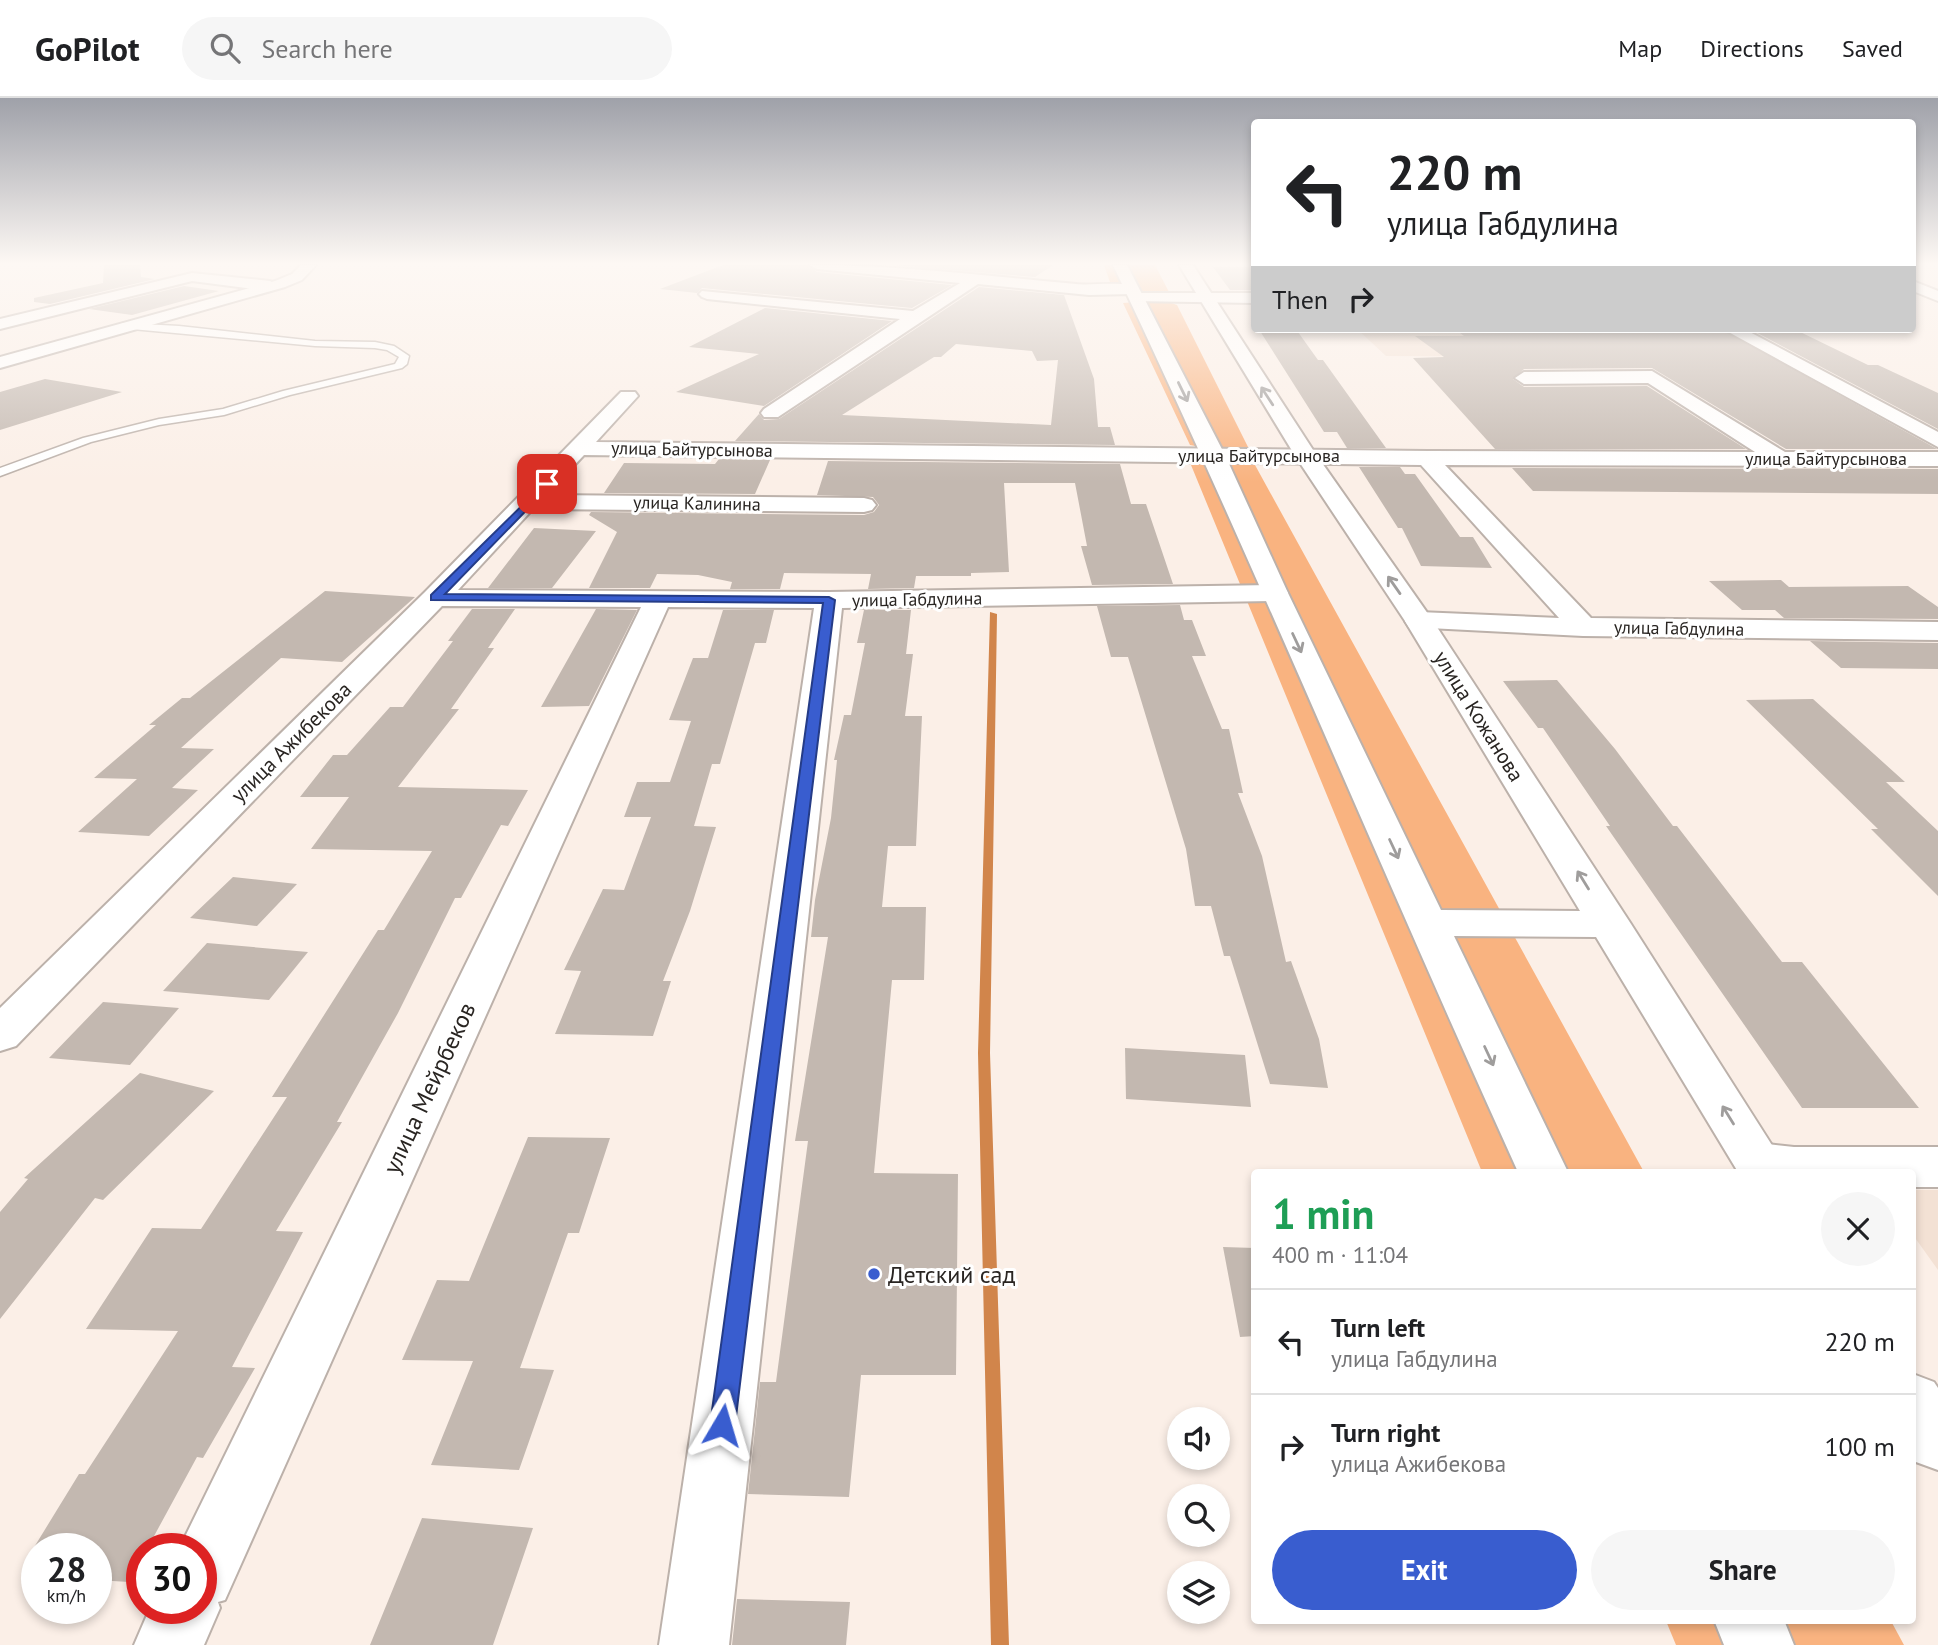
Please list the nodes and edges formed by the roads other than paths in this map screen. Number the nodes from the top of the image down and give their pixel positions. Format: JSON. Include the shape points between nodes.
{"nodes":[{"id":1,"x":86,"y":337,"type":"edge"},
{"id":2,"x":240,"y":337,"type":"edge"},
{"id":3,"x":884,"y":337,"type":"edge"},
{"id":4,"x":1155,"y":337,"type":"edge"},
{"id":5,"x":1230,"y":337,"type":"edge"},
{"id":6,"x":1746,"y":337,"type":"edge"},
{"id":7,"x":0,"y":363,"type":"edge"},
{"id":8,"x":1524,"y":378,"type":"dead end"},
{"id":9,"x":628,"y":396,"type":"dead end"},
{"id":10,"x":771,"y":412,"type":"dead end"},
{"id":11,"x":1938,"y":441,"type":"edge"},
{"id":12,"x":581,"y":448,"type":"junction"},
{"id":13,"x":1305,"y":454,"type":"junction"},
{"id":14,"x":1214,"y":455,"type":"junction"},
{"id":15,"x":1778,"y":457,"type":"junction"},
{"id":16,"x":1427,"y":458,"type":"junction"},
{"id":17,"x":1938,"y":459,"type":"edge"},
{"id":18,"x":0,"y":472,"type":"edge"},
{"id":19,"x":530,"y":502,"type":"junction"},
{"id":20,"x":864,"y":505,"type":"dead end"},
{"id":21,"x":1273,"y":593,"type":"junction"},
{"id":22,"x":435,"y":598,"type":"junction"},
{"id":23,"x":658,"y":600,"type":"junction"},
{"id":24,"x":829,"y":600,"type":"junction"},
{"id":25,"x":1419,"y":621,"type":"junction"},
{"id":26,"x":1583,"y":626,"type":"junction"},
{"id":27,"x":1938,"y":631,"type":"edge"},
{"id":28,"x":1428,"y":923,"type":"junction"},
{"id":29,"x":1611,"y":924,"type":"junction"},
{"id":30,"x":0,"y":1035,"type":"edge"},
{"id":31,"x":1938,"y":1167,"type":"edge"},
{"id":32,"x":1762,"y":1168,"type":"edge"},
{"id":33,"x":1542,"y":1169,"type":"edge"},
{"id":34,"x":1916,"y":1407,"type":"edge"},
{"id":35,"x":1938,"y":1441,"type":"edge"},
{"id":36,"x":217,"y":1542,"type":"edge"},
{"id":37,"x":179,"y":1624,"type":"edge"},
{"id":38,"x":1750,"y":1624,"type":"edge"},
{"id":39,"x":169,"y":1645,"type":"edge"},
{"id":40,"x":694,"y":1645,"type":"edge"},
{"id":41,"x":1759,"y":1645,"type":"edge"}],
"edges":[{"from":1,"to":7,"type":"street"},
{"from":2,"to":18,"type":"lane","via":[[292,344],[383,346],[404,356],[398,366],[224,412],[88,440]]},
{"from":3,"to":10,"type":"street"},
{"from":4,"to":14,"type":"street","one_way":true},
{"from":13,"to":5,"type":"street","name":"улица Кожанова","one_way":true},
{"from":6,"to":11,"type":"street"},
{"from":8,"to":15,"type":"street","via":[[1652,377]]},
{"from":9,"to":12,"type":"street","name":"улица Ажибекова"},
{"from":12,"to":14,"type":"street","name":"улица Байтурсынова"},
{"from":12,"to":19,"type":"street","name":"улица Ажибекова"},
{"from":13,"to":14,"type":"street","name":"улица Байтурсынова"},
{"from":13,"to":16,"type":"street","name":"улица Байтурсынова"},
{"from":25,"to":13,"type":"street","name":"улица Кожанова","one_way":true},
{"from":14,"to":21,"type":"street"},
{"from":15,"to":16,"type":"street","name":"улица Байтурсынова"},
{"from":15,"to":17,"type":"street","name":"улица Байтурсынова"},
{"from":16,"to":26,"type":"street"},
{"from":19,"to":20,"type":"street","name":"улица Калинина"},
{"from":19,"to":22,"type":"street","name":"улица Ажибекова"},
{"from":21,"to":24,"type":"street","name":"улица Габдулина"},
{"from":21,"to":28,"type":"street","one_way":true},
{"from":22,"to":23,"type":"street","name":"улица Габдулина"},
{"from":22,"to":30,"type":"street","name":"улица Ажибекова"},
{"from":23,"to":24,"type":"street","name":"улица Габдулина"},
{"from":23,"to":36,"type":"street","name":"улица Мейрбеков"},
{"from":24,"to":40,"type":"street"},
{"from":25,"to":26,"type":"street","name":"улица Габдулина"},
{"from":29,"to":25,"type":"street","name":"улица Кожанова","one_way":true},
{"from":26,"to":27,"type":"street","name":"улица Габдулина"},
{"from":28,"to":29,"type":"street"},
{"from":28,"to":33,"type":"street","one_way":true},
{"from":32,"to":29,"type":"street","name":"улица Кожанова","one_way":true},
{"from":31,"to":32,"type":"street"},
{"from":34,"to":35,"type":"street"},
{"from":37,"to":39,"type":"street"},
{"from":38,"to":41,"type":"street"}]}
